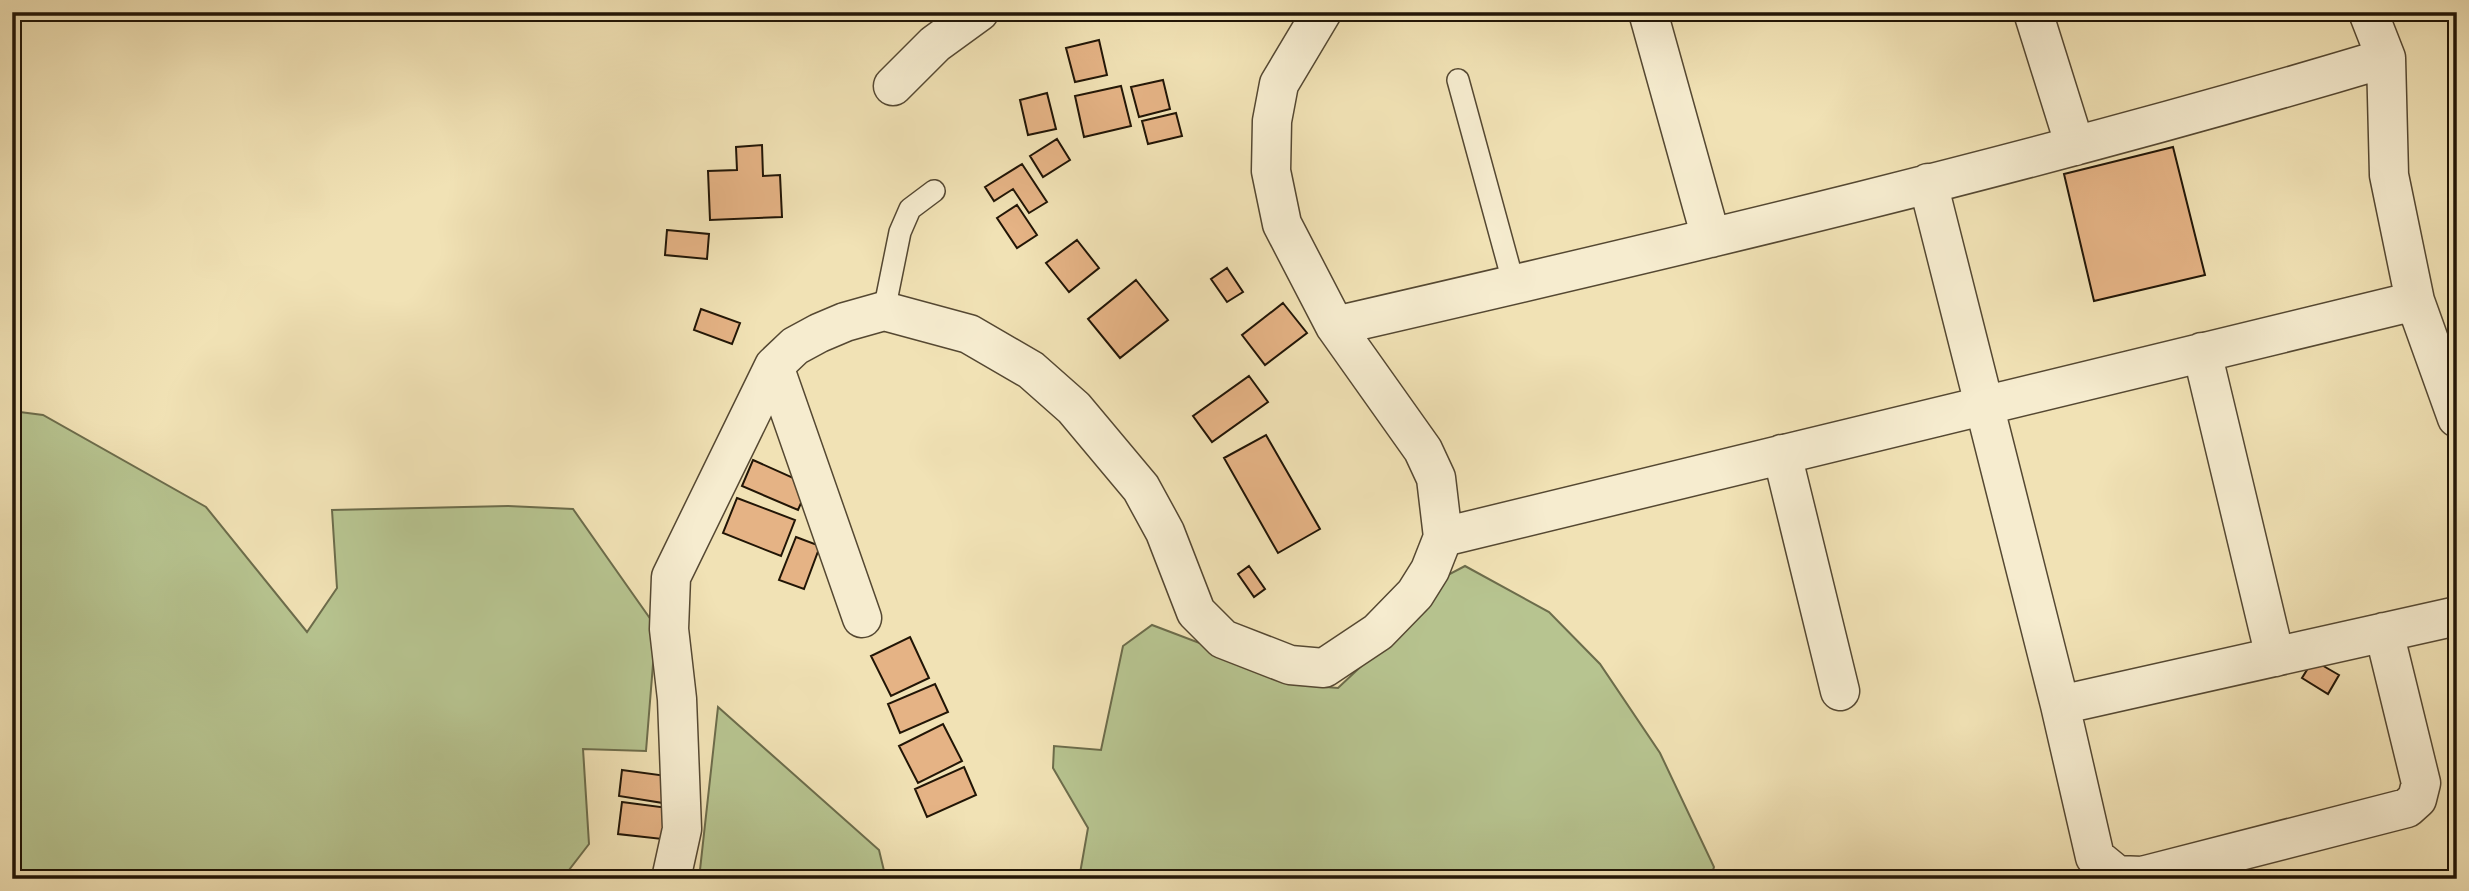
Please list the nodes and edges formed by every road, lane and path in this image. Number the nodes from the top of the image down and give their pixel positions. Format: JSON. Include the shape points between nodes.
{"nodes":[{"id":1,"x":979,"y":12,"type":"edge"},
{"id":2,"x":1322,"y":12,"type":"edge"},
{"id":3,"x":1648,"y":12,"type":"edge"},
{"id":4,"x":2033,"y":12,"type":"edge"},
{"id":5,"x":2368,"y":12,"type":"edge"},
{"id":6,"x":2386,"y":58,"type":"junction"},
{"id":7,"x":1458,"y":80,"type":"dead end"},
{"id":8,"x":893,"y":86,"type":"dead end"},
{"id":9,"x":2075,"y":146,"type":"junction"},
{"id":10,"x":1928,"y":183,"type":"junction"},
{"id":11,"x":934,"y":191,"type":"dead end"},
{"id":12,"x":1711,"y":238,"type":"junction"},
{"id":13,"x":1514,"y":285,"type":"junction"},
{"id":14,"x":2414,"y":301,"type":"junction"},
{"id":15,"x":884,"y":312,"type":"junction"},
{"id":16,"x":1335,"y":327,"type":"junction"},
{"id":17,"x":2202,"y":352,"type":"junction"},
{"id":18,"x":774,"y":366,"type":"junction"},
{"id":19,"x":1983,"y":405,"type":"junction"},
{"id":20,"x":2457,"y":418,"type":"edge"},
{"id":21,"x":1782,"y":454,"type":"junction"},
{"id":22,"x":1443,"y":537,"type":"junction"},
{"id":23,"x":2457,"y":616,"type":"edge"},
{"id":24,"x":862,"y":618,"type":"dead end"},
{"id":25,"x":2384,"y":632,"type":"junction"},
{"id":26,"x":2275,"y":657,"type":"junction"},
{"id":27,"x":1840,"y":691,"type":"dead end"},
{"id":28,"x":2060,"y":705,"type":"junction"},
{"id":29,"x":2216,"y":869,"type":"edge"},
{"id":30,"x":671,"y":879,"type":"edge"}],
"edges":[{"from":1,"to":8,"type":"street","via":[[934,44]]},
{"from":2,"to":16,"type":"street","via":[[1279,84],[1270,171],[1282,224]]},
{"from":3,"to":12,"type":"street"},
{"from":4,"to":9,"type":"street"},
{"from":5,"to":6,"type":"street"},
{"from":6,"to":9,"type":"street"},
{"from":6,"to":14,"type":"street","via":[[2389,175]]},
{"from":7,"to":13,"type":"lane"},
{"from":9,"to":10,"type":"street"},
{"from":10,"to":12,"type":"street"},
{"from":10,"to":19,"type":"street"},
{"from":11,"to":15,"type":"lane","via":[[911,209],[900,232]]},
{"from":12,"to":13,"type":"street"},
{"from":13,"to":16,"type":"street"},
{"from":14,"to":17,"type":"street"},
{"from":14,"to":20,"type":"street"},
{"from":15,"to":18,"type":"street","via":[[820,333],[795,346]]},
{"from":15,"to":22,"type":"street","via":[[969,334],[1031,370],[1074,408],[1141,488],[1165,532],[1196,612],[1223,639],[1290,664],[1324,668],[1378,632],[1415,594]]},
{"from":16,"to":22,"type":"street","via":[[1423,450],[1436,478]]},
{"from":17,"to":19,"type":"street"},
{"from":17,"to":26,"type":"street"},
{"from":18,"to":24,"type":"street"},
{"from":18,"to":30,"type":"street","via":[[671,577],[669,629],[682,828]]},
{"from":19,"to":21,"type":"street"},
{"from":19,"to":28,"type":"street"},
{"from":21,"to":22,"type":"street"},
{"from":21,"to":27,"type":"street"},
{"from":23,"to":25,"type":"street"},
{"from":25,"to":26,"type":"street"},
{"from":25,"to":29,"type":"street","via":[[2421,783],[2417,799],[2398,812]]},
{"from":26,"to":28,"type":"street"},
{"from":28,"to":29,"type":"street","via":[[2095,857],[2116,875]]}]}
